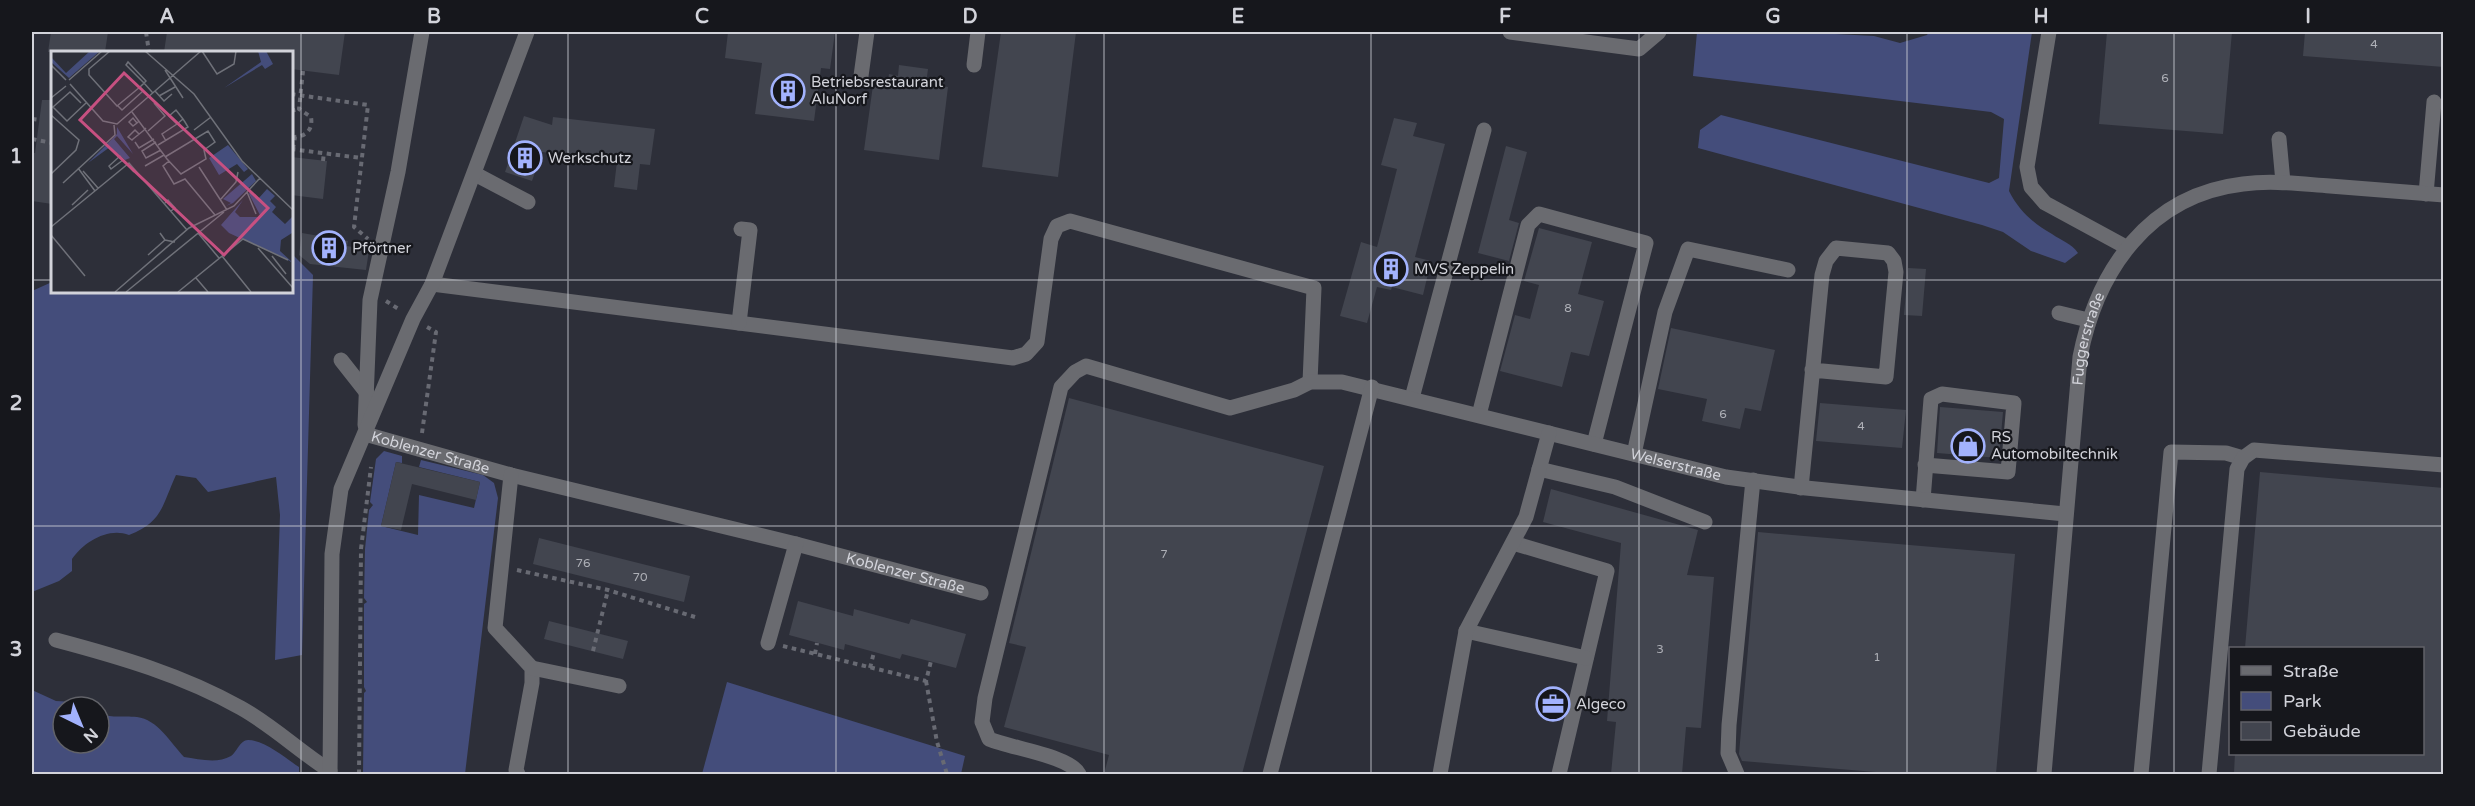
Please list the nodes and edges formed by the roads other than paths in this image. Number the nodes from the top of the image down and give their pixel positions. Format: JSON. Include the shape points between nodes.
{"nodes":[{"id":1,"x":422,"y":32,"type":"edge"},
{"id":2,"x":528,"y":32,"type":"edge"},
{"id":3,"x":867,"y":32,"type":"edge"},
{"id":4,"x":978,"y":32,"type":"edge"},
{"id":5,"x":1509,"y":32,"type":"edge"},
{"id":6,"x":1659,"y":32,"type":"edge"},
{"id":7,"x":2049,"y":32,"type":"edge"},
{"id":8,"x":974,"y":65,"type":"dead end"},
{"id":9,"x":861,"y":76,"type":"dead end"},
{"id":10,"x":2434,"y":102,"type":"dead end"},
{"id":11,"x":1484,"y":130,"type":"dead end"},
{"id":12,"x":2279,"y":139,"type":"dead end"},
{"id":13,"x":475,"y":174,"type":"junction"},
{"id":14,"x":2283,"y":182,"type":"junction"},
{"id":15,"x":2426,"y":194,"type":"junction"},
{"id":16,"x":2444,"y":195,"type":"edge"},
{"id":17,"x":528,"y":202,"type":"dead end"},
{"id":18,"x":741,"y":229,"type":"dead end"},
{"id":19,"x":2126,"y":247,"type":"junction"},
{"id":20,"x":1788,"y":270,"type":"dead end"},
{"id":21,"x":432,"y":284,"type":"junction"},
{"id":22,"x":356,"y":293,"type":"dead end"},
{"id":23,"x":370,"y":300,"type":"junction"},
{"id":24,"x":2059,"y":313,"type":"dead end"},
{"id":25,"x":2088,"y":320,"type":"junction"},
{"id":26,"x":738,"y":323,"type":"junction"},
{"id":27,"x":341,"y":360,"type":"dead end"},
{"id":28,"x":1812,"y":370,"type":"junction"},
{"id":29,"x":1310,"y":382,"type":"junction"},
{"id":30,"x":1372,"y":387,"type":"junction"},
{"id":31,"x":367,"y":393,"type":"junction"},
{"id":32,"x":1412,"y":398,"type":"junction"},
{"id":33,"x":1479,"y":415,"type":"junction"},
{"id":34,"x":1549,"y":433,"type":"junction"},
{"id":35,"x":364,"y":434,"type":"junction"},
{"id":36,"x":1594,"y":444,"type":"junction"},
{"id":37,"x":1634,"y":454,"type":"junction"},
{"id":38,"x":2243,"y":458,"type":"junction"},
{"id":39,"x":1925,"y":465,"type":"junction"},
{"id":40,"x":2444,"y":465,"type":"edge"},
{"id":41,"x":1539,"y":469,"type":"junction"},
{"id":42,"x":511,"y":475,"type":"junction"},
{"id":43,"x":1753,"y":480,"type":"junction"},
{"id":44,"x":1801,"y":488,"type":"junction"},
{"id":45,"x":1923,"y":500,"type":"junction"},
{"id":46,"x":2065,"y":514,"type":"junction"},
{"id":47,"x":1705,"y":522,"type":"dead end"},
{"id":48,"x":1513,"y":543,"type":"junction"},
{"id":49,"x":796,"y":544,"type":"junction"},
{"id":50,"x":981,"y":593,"type":"dead end"},
{"id":51,"x":1466,"y":631,"type":"junction"},
{"id":52,"x":56,"y":640,"type":"dead end"},
{"id":53,"x":768,"y":643,"type":"road end"},
{"id":54,"x":1586,"y":658,"type":"junction"},
{"id":55,"x":532,"y":668,"type":"junction"},
{"id":56,"x":619,"y":686,"type":"dead end"},
{"id":57,"x":330,"y":773,"type":"edge"},
{"id":58,"x":518,"y":774,"type":"edge"},
{"id":59,"x":1079,"y":774,"type":"edge"},
{"id":60,"x":1270,"y":774,"type":"edge"},
{"id":61,"x":1440,"y":774,"type":"edge"},
{"id":62,"x":1559,"y":774,"type":"edge"},
{"id":63,"x":1737,"y":774,"type":"edge"},
{"id":64,"x":2044,"y":774,"type":"edge"},
{"id":65,"x":2141,"y":774,"type":"edge"},
{"id":66,"x":2209,"y":774,"type":"edge"}],
"edges":[{"from":1,"to":23,"type":"street","via":[[398,172]]},
{"from":2,"to":13,"type":"street"},
{"from":3,"to":9,"type":"street"},
{"from":4,"to":8,"type":"street"},
{"from":5,"to":6,"type":"street","via":[[1639,49]]},
{"from":7,"to":19,"type":"street","via":[[2027,167],[2031,187],[2045,203]]},
{"from":10,"to":15,"type":"street"},
{"from":11,"to":32,"type":"street"},
{"from":12,"to":14,"type":"street"},
{"from":13,"to":17,"type":"street"},
{"from":13,"to":21,"type":"street"},
{"from":14,"to":15,"type":"street","name":"Fuggerstraße"},
{"from":14,"to":19,"type":"street","name":"Fuggerstraße","via":[[2241,184],[2203,194],[2162,215]]},
{"from":15,"to":16,"type":"street","name":"Fuggerstraße"},
{"from":18,"to":26,"type":"street","via":[[750,230]]},
{"from":19,"to":25,"type":"street","name":"Fuggerstraße","via":[[2105,279]]},
{"from":20,"to":37,"type":"street","via":[[1688,249],[1665,312]]},
{"from":21,"to":26,"type":"street"},
{"from":21,"to":35,"type":"street"},
{"from":22,"to":23,"type":"street"},
{"from":23,"to":31,"type":"street"},
{"from":24,"to":25,"type":"street"},
{"from":25,"to":46,"type":"street","name":"Fuggerstraße","via":[[2080,357]]},
{"from":26,"to":29,"type":"street","via":[[787,324],[987,349],[1013,358],[1026,354],[1036,342],[1051,239],[1057,226],[1070,221],[1112,228],[1315,282]]},
{"from":27,"to":31,"type":"street"},
{"from":28,"to":28,"type":"street","via":[[1826,261],[1836,248],[1888,253],[1896,272],[1886,377]]},
{"from":28,"to":44,"type":"street"},
{"from":29,"to":30,"type":"street","name":"Welserstraße"},
{"from":29,"to":59,"type":"street","name":"Welserstraße","via":[[1230,408],[1086,366],[1061,387],[987,687],[982,722],[989,739],[1058,760]]},
{"from":30,"to":32,"type":"street","name":"Welserstraße"},
{"from":30,"to":60,"type":"street"},
{"from":31,"to":35,"type":"street"},
{"from":32,"to":33,"type":"street","name":"Welserstraße"},
{"from":33,"to":34,"type":"street","name":"Welserstraße"},
{"from":33,"to":36,"type":"street","via":[[1528,225],[1539,214],[1646,243]]},
{"from":34,"to":36,"type":"street","name":"Welserstraße"},
{"from":34,"to":41,"type":"street"},
{"from":35,"to":42,"type":"street","name":"Koblenzer Straße"},
{"from":35,"to":57,"type":"street","name":"Koblenzer Straße","via":[[341,489],[334,525]]},
{"from":36,"to":37,"type":"street","name":"Welserstraße"},
{"from":37,"to":43,"type":"street","name":"Welserstraße"},
{"from":38,"to":40,"type":"street","via":[[2254,450]]},
{"from":38,"to":65,"type":"street","via":[[2226,453],[2171,452]]},
{"from":38,"to":66,"type":"street","via":[[2237,469]]},
{"from":39,"to":39,"type":"street","via":[[1931,399],[1941,394],[2014,403],[2008,471]]},
{"from":39,"to":45,"type":"street"},
{"from":41,"to":47,"type":"street","via":[[1615,487]]},
{"from":41,"to":48,"type":"street","via":[[1526,517]]},
{"from":42,"to":49,"type":"street","name":"Koblenzer Straße"},
{"from":42,"to":55,"type":"street","via":[[495,628]]},
{"from":43,"to":44,"type":"street","name":"Welserstraße"},
{"from":43,"to":63,"type":"street","via":[[1729,725],[1728,753]]},
{"from":44,"to":45,"type":"street","name":"Welserstraße"},
{"from":45,"to":46,"type":"street","name":"Welserstraße"},
{"from":46,"to":64,"type":"street","name":"Fuggerstraße"},
{"from":48,"to":51,"type":"street"},
{"from":48,"to":54,"type":"street","via":[[1606,571]]},
{"from":49,"to":50,"type":"street","name":"Koblenzer Straße"},
{"from":49,"to":53,"type":"street"},
{"from":51,"to":54,"type":"street"},
{"from":51,"to":61,"type":"street"},
{"from":52,"to":57,"type":"street","via":[[132,660],[184,680],[241,708]]},
{"from":54,"to":62,"type":"street"},
{"from":55,"to":56,"type":"street"},
{"from":55,"to":58,"type":"street"}]}
